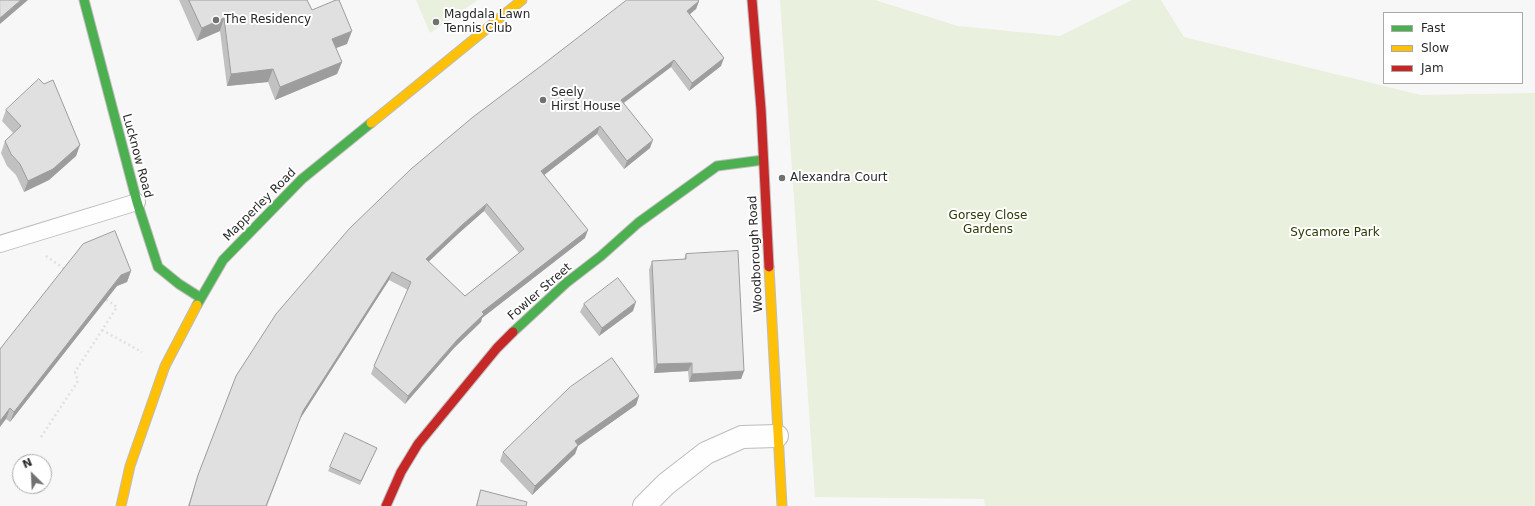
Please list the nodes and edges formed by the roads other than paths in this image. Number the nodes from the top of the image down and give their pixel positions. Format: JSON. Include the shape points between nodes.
{"nodes":[{"id":1,"x":84,"y":0,"type":"edge"},
{"id":2,"x":522,"y":0,"type":"edge"},
{"id":3,"x":752,"y":0,"type":"edge"},
{"id":4,"x":763,"y":160,"type":"junction"},
{"id":5,"x":137,"y":202,"type":"junction"},
{"id":6,"x":0,"y":244,"type":"edge"},
{"id":7,"x":201,"y":298,"type":"junction"},
{"id":8,"x":778,"y":436,"type":"junction"},
{"id":9,"x":122,"y":506,"type":"edge"},
{"id":10,"x":386,"y":506,"type":"edge"},
{"id":11,"x":644,"y":506,"type":"edge"},
{"id":12,"x":782,"y":506,"type":"edge"}],
"edges":[{"from":1,"to":5,"type":"street","name":"Lucknow Road"},
{"from":2,"to":7,"type":"street","name":"Mapperley Road","via":[[302,179],[223,260]]},
{"from":3,"to":4,"type":"street","name":"Woodborough Road"},
{"from":4,"to":8,"type":"street","name":"Woodborough Road"},
{"from":4,"to":10,"type":"street","name":"Fowler Street","via":[[717,166],[638,223],[566,283],[497,348],[418,444],[401,472]]},
{"from":5,"to":6,"type":"lane"},
{"from":5,"to":7,"type":"street","name":"Lucknow Road","via":[[158,267]]},
{"from":7,"to":9,"type":"street","name":"Mapperley Road","via":[[165,366],[130,466]]},
{"from":8,"to":11,"type":"street","via":[[742,437],[706,453],[666,484]]},
{"from":8,"to":12,"type":"street","name":"Woodborough Road"}]}
